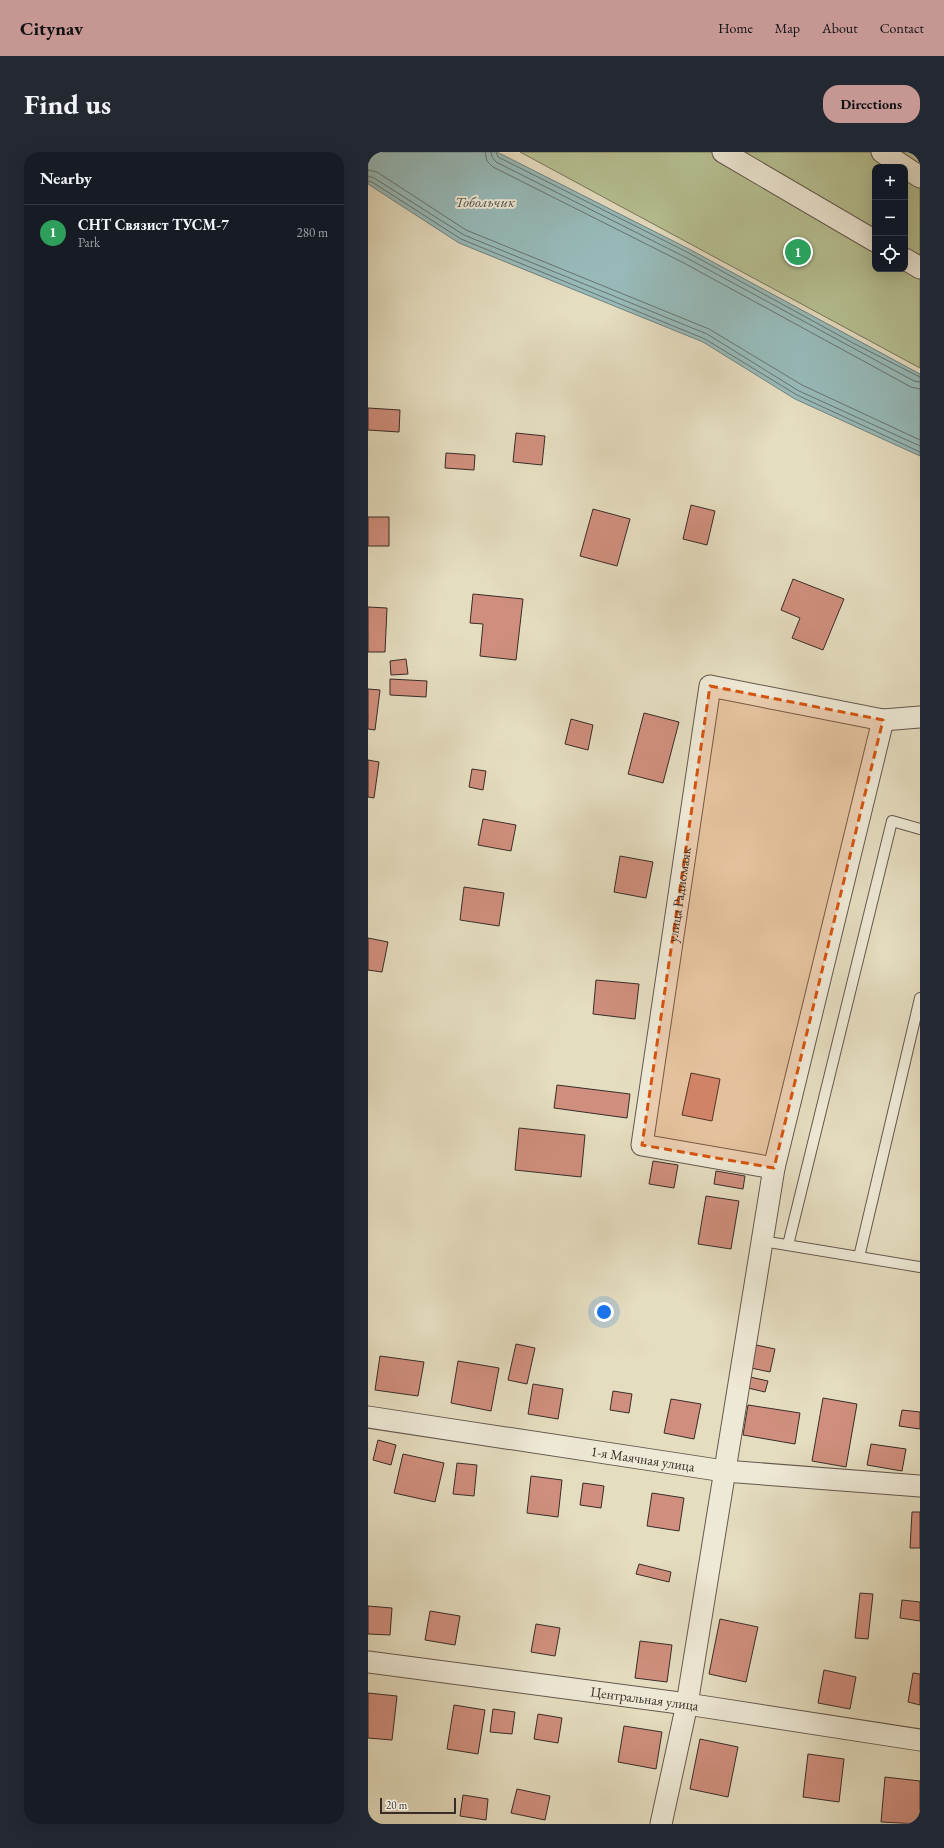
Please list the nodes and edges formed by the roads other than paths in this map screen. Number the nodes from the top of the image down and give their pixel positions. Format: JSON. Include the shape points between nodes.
{"nodes":[{"id":1,"x":723,"y":152,"type":"edge"},
{"id":2,"x":882,"y":152,"type":"edge"},
{"id":3,"x":920,"y":177,"type":"edge"},
{"id":4,"x":872,"y":239,"type":"edge"},
{"id":5,"x":908,"y":261,"type":"edge"},
{"id":6,"x":920,"y":268,"type":"edge"},
{"id":7,"x":920,"y":717,"type":"edge"},
{"id":8,"x":883,"y":720,"type":"junction"},
{"id":9,"x":920,"y":829,"type":"edge"},
{"id":10,"x":920,"y":998,"type":"edge"},
{"id":11,"x":774,"y":1168,"type":"junction"},
{"id":12,"x":762,"y":1240,"type":"junction"},
{"id":13,"x":788,"y":1245,"type":"junction"},
{"id":14,"x":859,"y":1257,"type":"junction"},
{"id":15,"x":920,"y":1268,"type":"edge"},
{"id":16,"x":368,"y":1417,"type":"edge"},
{"id":17,"x":724,"y":1472,"type":"junction"},
{"id":18,"x":920,"y":1486,"type":"edge"},
{"id":19,"x":368,"y":1662,"type":"edge"},
{"id":20,"x":687,"y":1704,"type":"junction"},
{"id":21,"x":920,"y":1740,"type":"edge"},
{"id":22,"x":661,"y":1824,"type":"edge"}],
"edges":[{"from":1,"to":4,"type":"street"},
{"from":2,"to":3,"type":"street"},
{"from":5,"to":6,"type":"street"},
{"from":7,"to":8,"type":"street"},
{"from":8,"to":11,"type":"street"},
{"from":8,"to":11,"type":"street","name":"улица Радиомаяк","via":[[710,686],[642,1145]]},
{"from":9,"to":13,"type":"lane","via":[[892,822]]},
{"from":10,"to":14,"type":"lane"},
{"from":11,"to":12,"type":"street"},
{"from":12,"to":13,"type":"lane"},
{"from":12,"to":17,"type":"street"},
{"from":13,"to":14,"type":"lane"},
{"from":14,"to":15,"type":"lane"},
{"from":16,"to":17,"type":"street","name":"1-я Маячная улица"},
{"from":17,"to":18,"type":"street","name":"1-я Маячная улица"},
{"from":17,"to":20,"type":"street"},
{"from":19,"to":20,"type":"street","name":"Центральная улица"},
{"from":20,"to":21,"type":"street","name":"Центральная улица"},
{"from":20,"to":22,"type":"street"}]}
